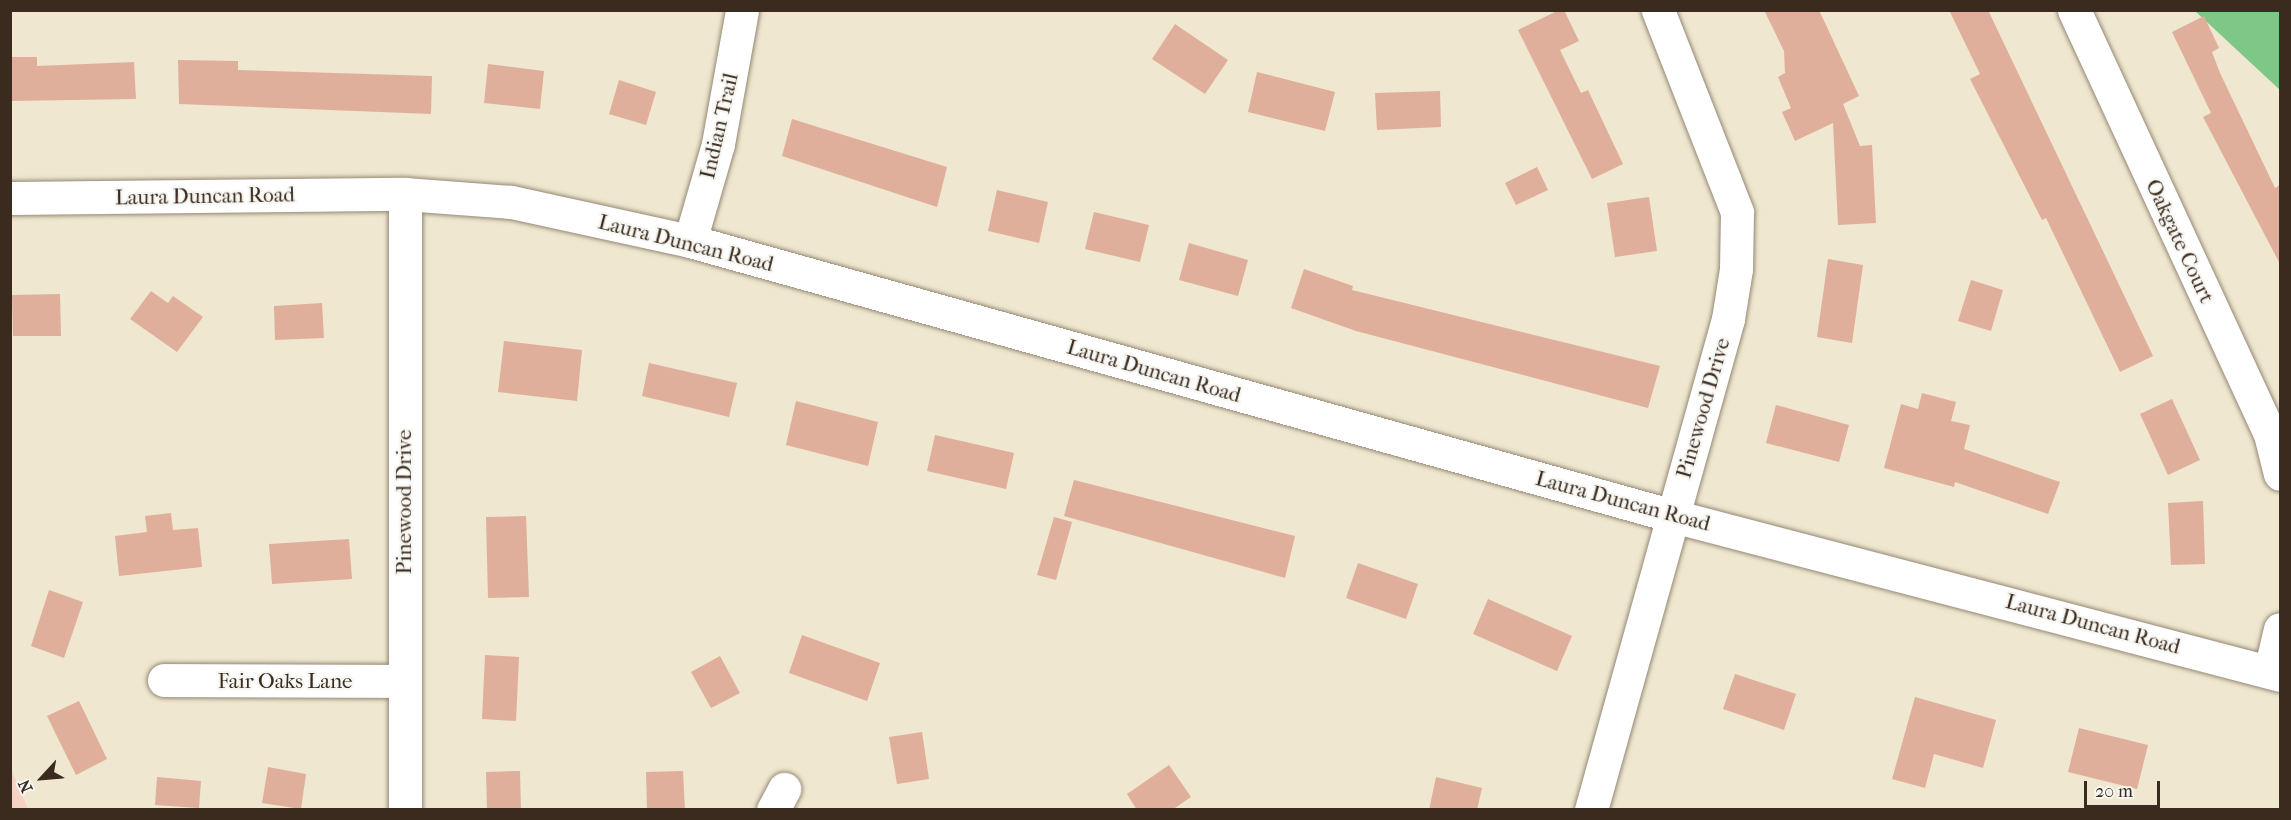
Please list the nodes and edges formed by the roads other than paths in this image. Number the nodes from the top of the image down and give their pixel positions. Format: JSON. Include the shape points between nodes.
{"nodes":[{"id":1,"x":742,"y":10,"type":"edge"},
{"id":2,"x":1658,"y":10,"type":"edge"},
{"id":3,"x":2074,"y":10,"type":"edge"},
{"id":4,"x":405,"y":194,"type":"junction"},
{"id":5,"x":10,"y":198,"type":"edge"},
{"id":6,"x":690,"y":241,"type":"junction"},
{"id":7,"x":2280,"y":474,"type":"edge"},
{"id":8,"x":1673,"y":516,"type":"junction"},
{"id":9,"x":2280,"y":629,"type":"edge"},
{"id":10,"x":2275,"y":673,"type":"edge"},
{"id":11,"x":164,"y":680,"type":"dead end"},
{"id":12,"x":405,"y":681,"type":"junction"},
{"id":13,"x":405,"y":810,"type":"edge"},
{"id":14,"x":1591,"y":810,"type":"edge"}],
"edges":[{"from":1,"to":6,"type":"street","name":"Indian Trail","via":[[718,144]]},
{"from":2,"to":8,"type":"street","name":"Pinewood Drive","via":[[1718,152],[1737,212],[1738,243],[1728,319]]},
{"from":3,"to":7,"type":"street","name":"Oakgate Court","via":[[2270,434]]},
{"from":4,"to":5,"type":"street","name":"Laura Duncan Road"},
{"from":4,"to":6,"type":"street","name":"Laura Duncan Road","via":[[511,202]]},
{"from":4,"to":12,"type":"street","name":"Pinewood Drive"},
{"from":6,"to":8,"type":"street","name":"Laura Duncan Road"},
{"from":8,"to":10,"type":"street","name":"Laura Duncan Road"},
{"from":8,"to":14,"type":"street","name":"Pinewood Drive"},
{"from":9,"to":10,"type":"street"},
{"from":11,"to":12,"type":"street","name":"Fair Oaks Lane"},
{"from":12,"to":13,"type":"street","name":"Pinewood Drive"}]}
